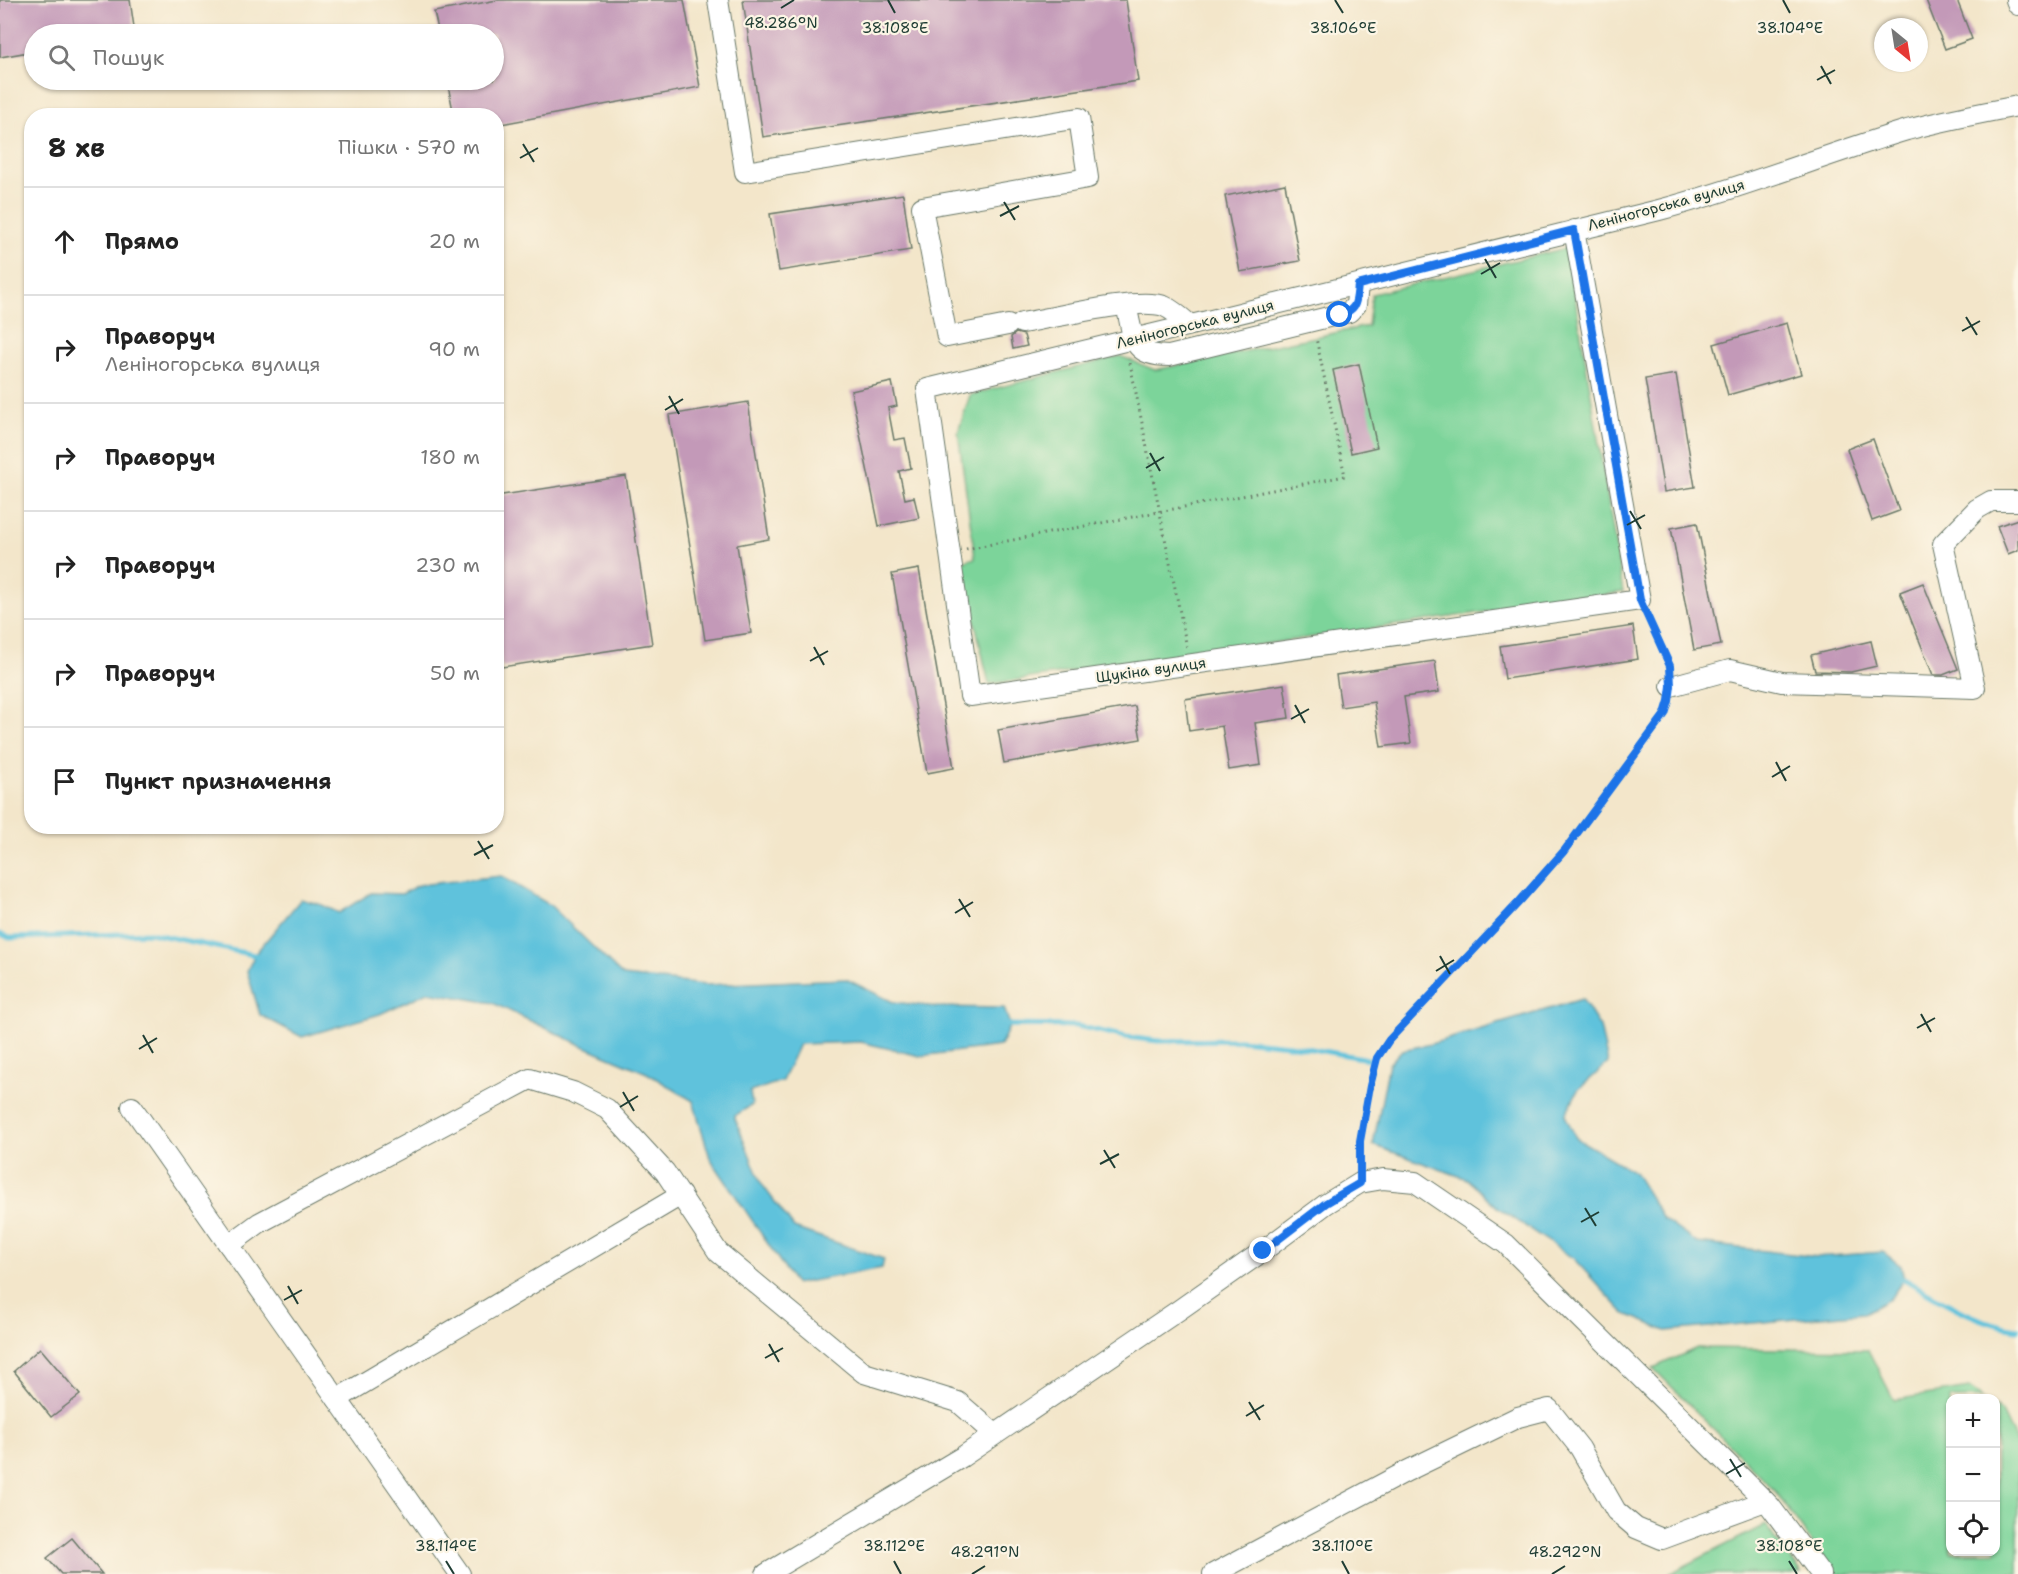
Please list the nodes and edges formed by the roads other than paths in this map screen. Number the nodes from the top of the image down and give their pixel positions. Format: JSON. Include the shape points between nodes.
{"nodes":[{"id":1,"x":718,"y":0,"type":"edge"},
{"id":2,"x":2016,"y":0,"type":"edge"},
{"id":3,"x":2018,"y":5,"type":"edge"},
{"id":4,"x":2018,"y":106,"type":"edge"},
{"id":5,"x":1574,"y":230,"type":"junction"},
{"id":6,"x":1358,"y":285,"type":"junction"},
{"id":7,"x":1126,"y":305,"type":"junction"},
{"id":8,"x":1190,"y":325,"type":"junction"},
{"id":9,"x":1130,"y":339,"type":"junction"},
{"id":10,"x":927,"y":389,"type":"joint"},
{"id":11,"x":2018,"y":501,"type":"edge"},
{"id":12,"x":1671,"y":686,"type":"road end"},
{"id":13,"x":132,"y":1107,"type":"dead end"},
{"id":14,"x":681,"y":1195,"type":"junction"},
{"id":15,"x":229,"y":1245,"type":"junction"},
{"id":16,"x":337,"y":1399,"type":"junction"},
{"id":17,"x":995,"y":1434,"type":"junction"},
{"id":18,"x":1765,"y":1501,"type":"junction"},
{"id":19,"x":460,"y":1574,"type":"edge"},
{"id":20,"x":766,"y":1574,"type":"edge"},
{"id":21,"x":1213,"y":1574,"type":"edge"},
{"id":22,"x":1821,"y":1574,"type":"edge"}],
"edges":[{"from":1,"to":7,"type":"street","via":[[745,171],[1079,118],[1088,178],[922,207],[947,337]]},
{"from":2,"to":3,"type":"street"},
{"from":4,"to":5,"type":"street","name":"Леніногорська вулиця","via":[[1907,130],[1708,196]]},
{"from":5,"to":6,"type":"street","name":"Леніногорська вулиця"},
{"from":5,"to":10,"type":"street","name":"Щукіна вулиця","via":[[1640,600],[970,696]]},
{"from":6,"to":8,"type":"street","name":"Леніногорська вулиця"},
{"from":6,"to":9,"type":"street","via":[[1356,305],[1350,312],[1313,322],[1169,356],[1153,356]]},
{"from":7,"to":8,"type":"street","via":[[1164,306]]},
{"from":7,"to":9,"type":"street"},
{"from":8,"to":9,"type":"street","name":"Леніногорська вулиця"},
{"from":9,"to":10,"type":"street","name":"Леніногорська вулиця"},
{"from":11,"to":12,"type":"street","via":[[1991,501],[1977,509],[1943,544],[1975,687],[1782,682],[1730,670]]},
{"from":13,"to":15,"type":"street"},
{"from":14,"to":15,"type":"street","via":[[607,1109],[573,1092],[530,1079],[259,1223]]},
{"from":14,"to":16,"type":"street"},
{"from":14,"to":17,"type":"street","via":[[718,1252],[864,1373],[958,1402]]},
{"from":15,"to":16,"type":"street"},
{"from":16,"to":19,"type":"street"},
{"from":17,"to":18,"type":"street","via":[[1179,1310],[1326,1203],[1360,1183],[1383,1179],[1415,1182],[1506,1244]]},
{"from":17,"to":20,"type":"street"},
{"from":18,"to":21,"type":"street","via":[[1662,1539],[1636,1528],[1617,1511],[1580,1448],[1549,1409],[1518,1417],[1407,1471]]},
{"from":18,"to":22,"type":"street"}]}
